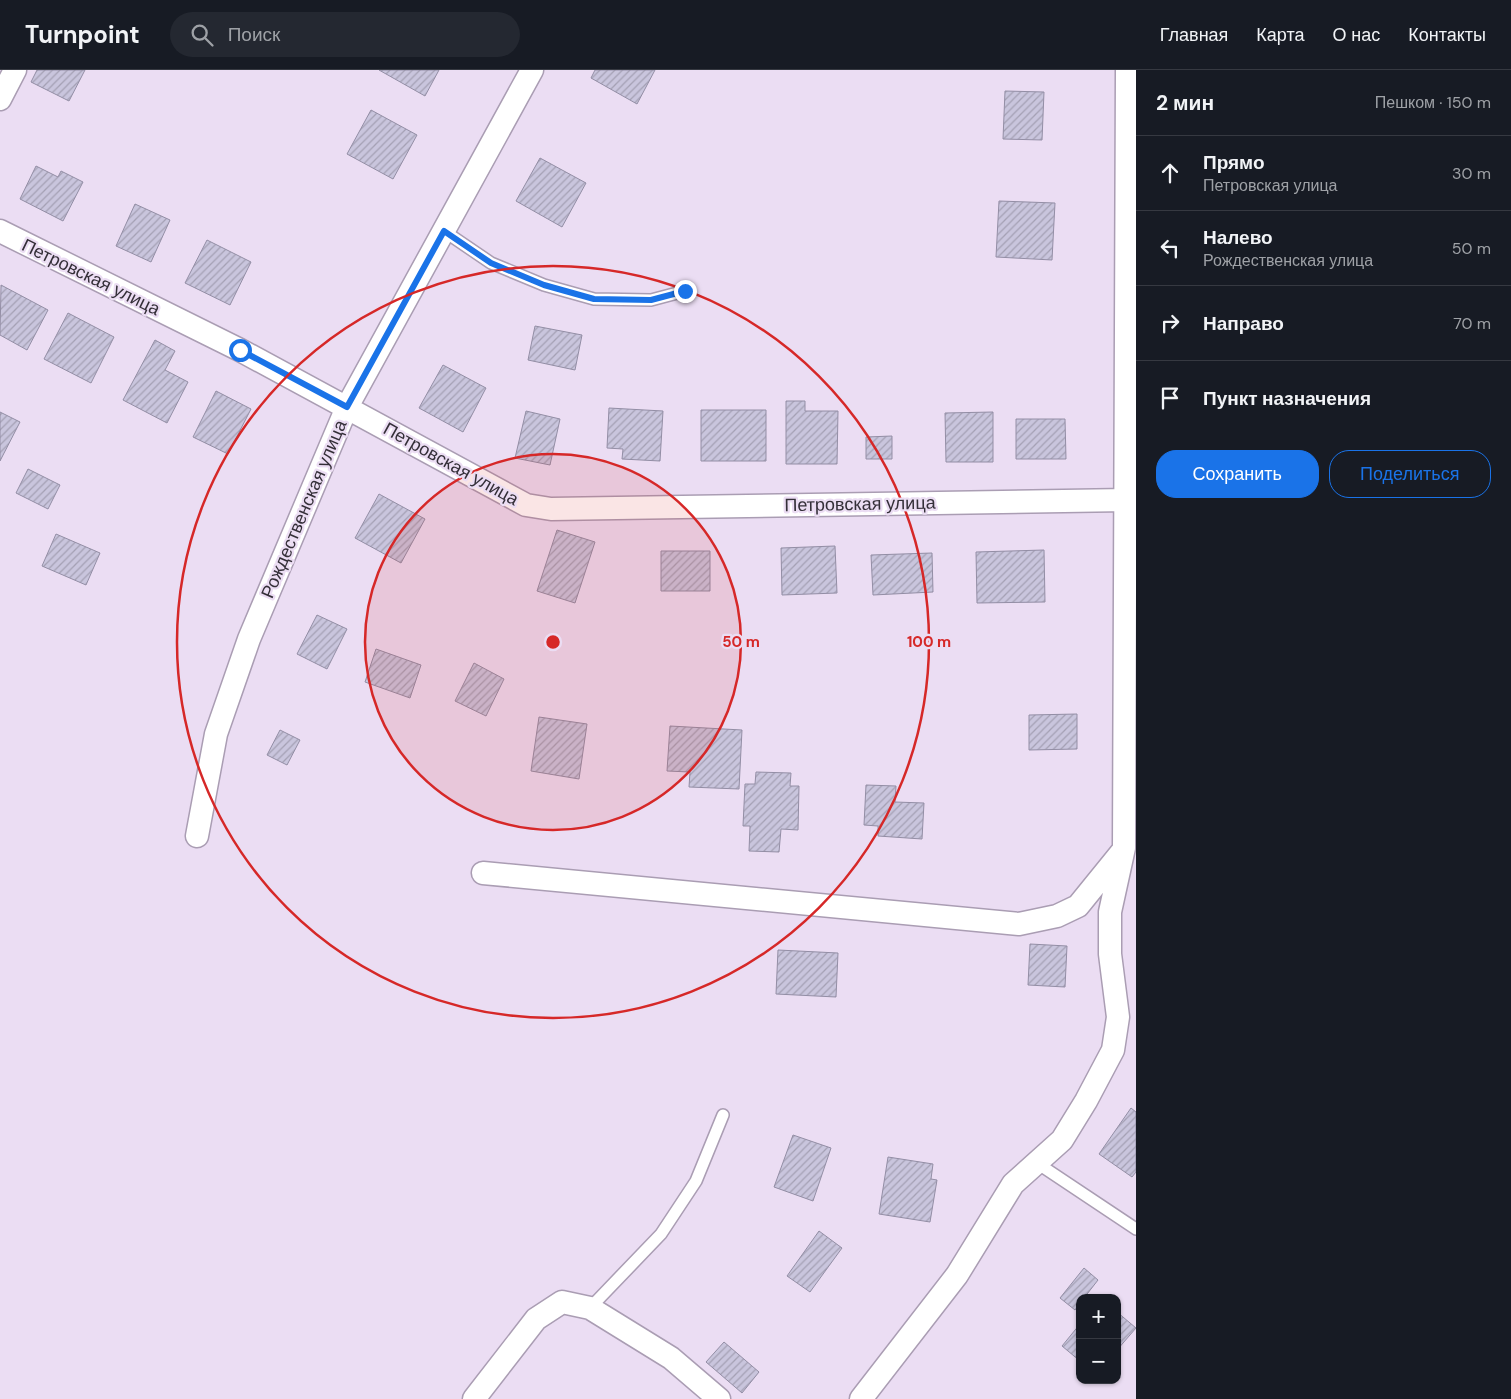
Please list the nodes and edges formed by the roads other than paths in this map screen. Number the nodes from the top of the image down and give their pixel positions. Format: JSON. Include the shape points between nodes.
{"nodes":[{"id":1,"x":15,"y":70,"type":"edge"},
{"id":2,"x":532,"y":70,"type":"edge"},
{"id":3,"x":1128,"y":70,"type":"edge"},
{"id":4,"x":0,"y":98,"type":"edge"},
{"id":5,"x":1132,"y":141,"type":"edge"},
{"id":6,"x":0,"y":231,"type":"edge"},
{"id":7,"x":444,"y":231,"type":"junction"},
{"id":8,"x":685,"y":291,"type":"dead end"},
{"id":9,"x":347,"y":407,"type":"junction"},
{"id":10,"x":1127,"y":500,"type":"junction"},
{"id":11,"x":197,"y":836,"type":"dead end"},
{"id":12,"x":1130,"y":848,"type":"edge"},
{"id":13,"x":483,"y":873,"type":"dead end"},
{"id":14,"x":723,"y":1116,"type":"dead end"},
{"id":15,"x":1037,"y":1163,"type":"junction"},
{"id":16,"x":1136,"y":1229,"type":"edge"},
{"id":17,"x":590,"y":1308,"type":"junction"},
{"id":18,"x":474,"y":1399,"type":"edge"},
{"id":19,"x":718,"y":1399,"type":"edge"},
{"id":20,"x":861,"y":1399,"type":"edge"}],
"edges":[{"from":1,"to":4,"type":"street"},
{"from":2,"to":7,"type":"street","name":"Рождественская улица"},
{"from":3,"to":5,"type":"street"},
{"from":5,"to":10,"type":"street"},
{"from":6,"to":9,"type":"street","name":"Петровская улица"},
{"from":7,"to":8,"type":"lane","via":[[491,263],[544,285],[594,299],[651,300]]},
{"from":7,"to":9,"type":"street","name":"Рождественская улица"},
{"from":9,"to":10,"type":"street","name":"Петровская улица","via":[[526,505],[551,509]]},
{"from":9,"to":11,"type":"street","name":"Рождественская улица","via":[[249,639],[216,734]]},
{"from":10,"to":12,"type":"street"},
{"from":12,"to":13,"type":"street","via":[[1078,906],[1057,916],[1019,924]]},
{"from":12,"to":15,"type":"street","via":[[1110,912],[1110,954],[1118,1017],[1113,1050],[1062,1140]]},
{"from":14,"to":17,"type":"lane","via":[[696,1182],[661,1234]]},
{"from":15,"to":16,"type":"lane"},
{"from":15,"to":20,"type":"street","via":[[1014,1184],[957,1275]]},
{"from":17,"to":18,"type":"street","via":[[562,1302],[536,1319]]},
{"from":17,"to":19,"type":"street","via":[[671,1358]]}]}
